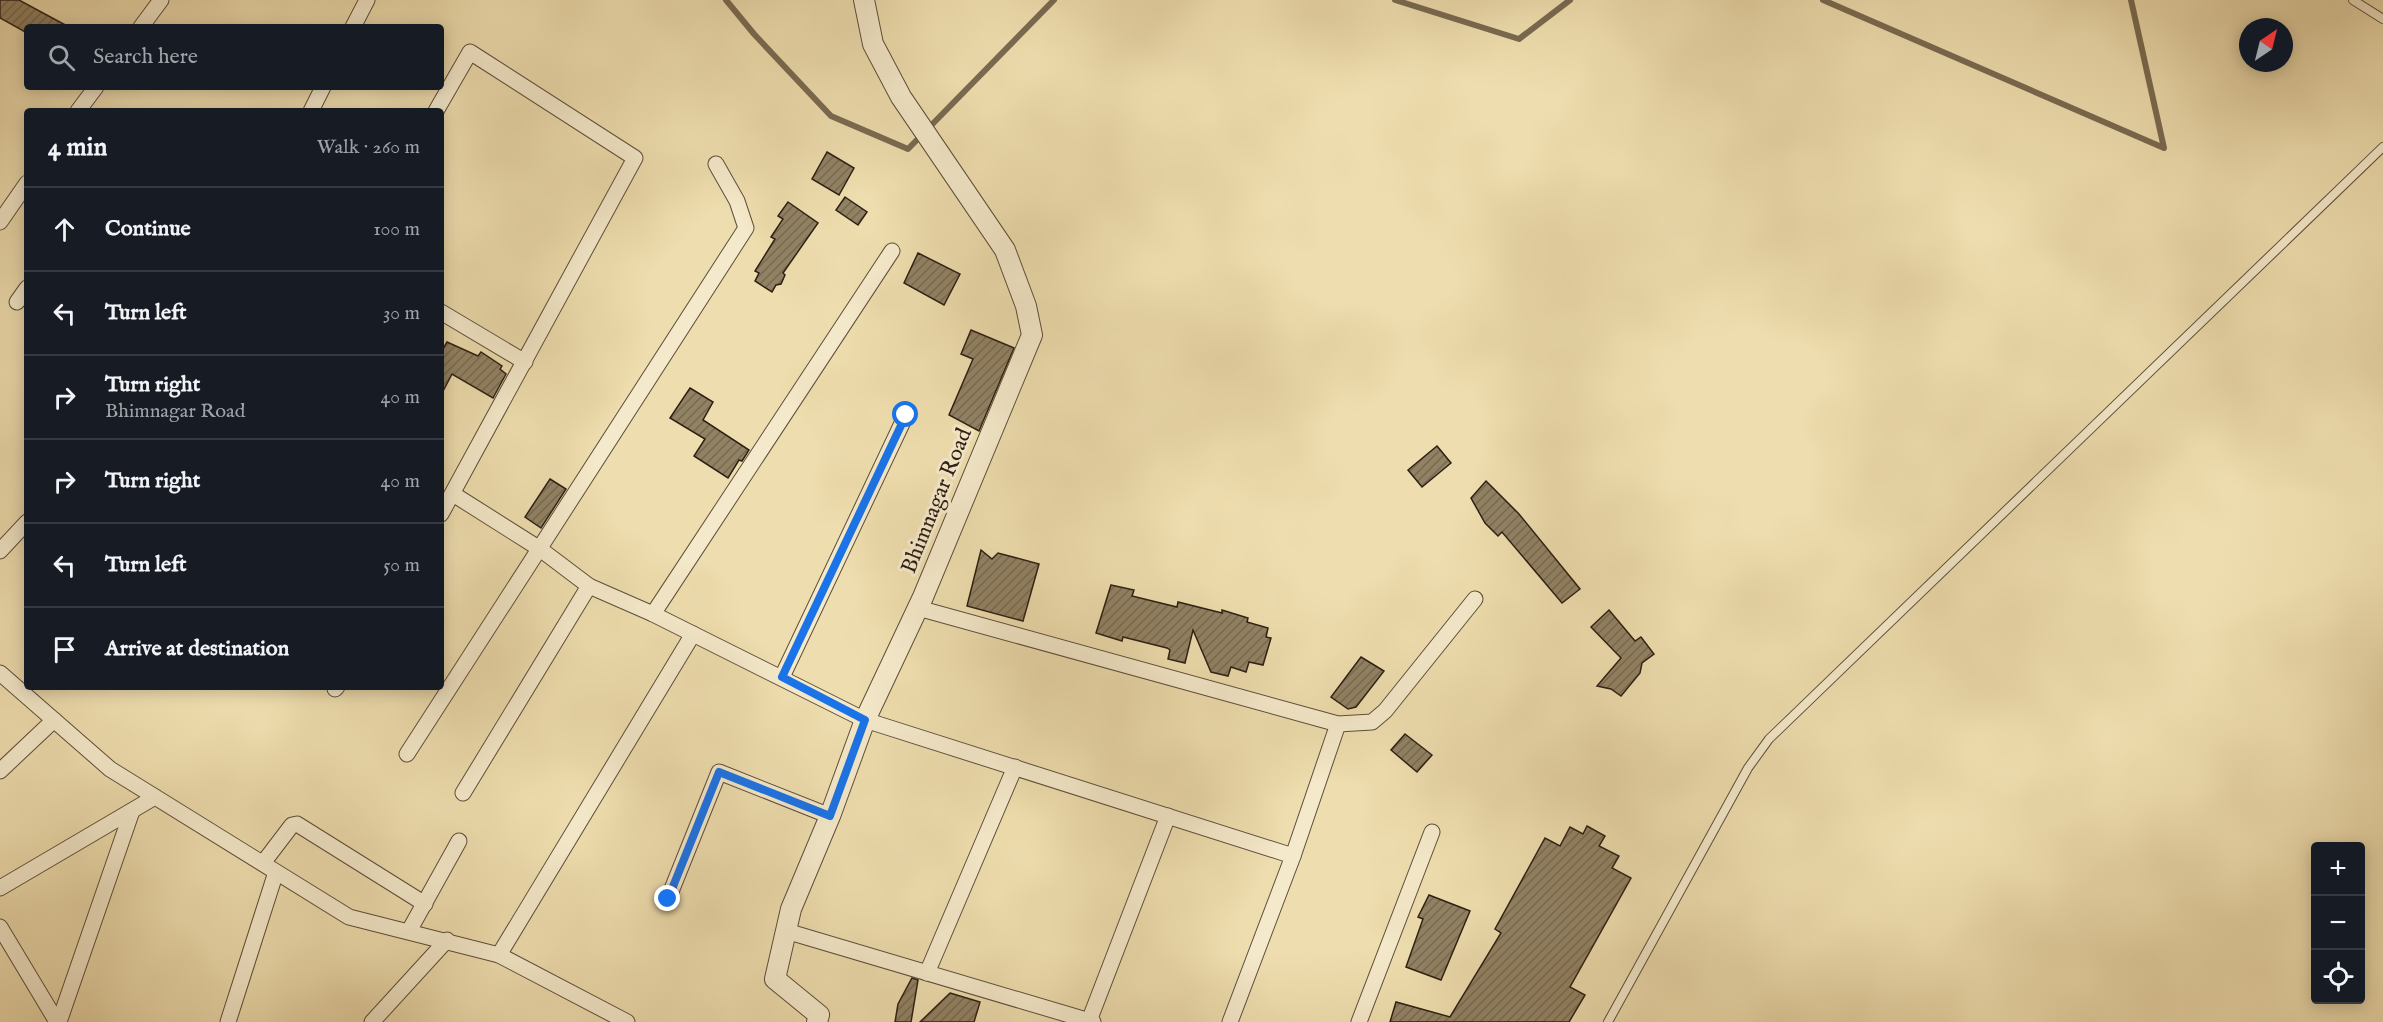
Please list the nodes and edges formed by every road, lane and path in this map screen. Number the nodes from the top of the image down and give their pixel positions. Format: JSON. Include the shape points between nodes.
{"nodes":[{"id":1,"x":161,"y":0,"type":"edge"},
{"id":2,"x":367,"y":0,"type":"edge"},
{"id":3,"x":864,"y":0,"type":"edge"},
{"id":4,"x":2354,"y":0,"type":"edge"},
{"id":5,"x":2383,"y":19,"type":"edge"},
{"id":6,"x":143,"y":24,"type":"edge"},
{"id":7,"x":355,"y":24,"type":"edge"},
{"id":8,"x":94,"y":90,"type":"edge"},
{"id":9,"x":321,"y":90,"type":"edge"},
{"id":10,"x":80,"y":108,"type":"edge"},
{"id":11,"x":312,"y":108,"type":"edge"},
{"id":12,"x":438,"y":108,"type":"edge"},
{"id":13,"x":2383,"y":147,"type":"edge"},
{"id":14,"x":716,"y":164,"type":"dead end"},
{"id":15,"x":24,"y":187,"type":"edge"},
{"id":16,"x":0,"y":222,"type":"edge"},
{"id":17,"x":892,"y":251,"type":"dead end"},
{"id":18,"x":24,"y":292,"type":"edge"},
{"id":19,"x":17,"y":302,"type":"dead end"},
{"id":20,"x":444,"y":314,"type":"edge"},
{"id":21,"x":525,"y":362,"type":"junction"},
{"id":22,"x":906,"y":415,"type":"dead end"},
{"id":23,"x":453,"y":494,"type":"junction"},
{"id":24,"x":444,"y":509,"type":"edge"},
{"id":25,"x":24,"y":525,"type":"edge"},
{"id":26,"x":540,"y":549,"type":"junction"},
{"id":27,"x":0,"y":551,"type":"edge"},
{"id":28,"x":589,"y":586,"type":"junction"},
{"id":29,"x":1475,"y":599,"type":"dead end"},
{"id":30,"x":918,"y":608,"type":"junction"},
{"id":31,"x":653,"y":614,"type":"junction"},
{"id":32,"x":693,"y":634,"type":"junction"},
{"id":33,"x":0,"y":673,"type":"edge"},
{"id":34,"x":782,"y":677,"type":"junction"},
{"id":35,"x":54,"y":720,"type":"junction"},
{"id":36,"x":865,"y":720,"type":"junction"},
{"id":37,"x":1338,"y":724,"type":"junction"},
{"id":38,"x":407,"y":754,"type":"dead end"},
{"id":39,"x":1015,"y":767,"type":"junction"},
{"id":40,"x":0,"y":771,"type":"edge"},
{"id":41,"x":463,"y":793,"type":"dead end"},
{"id":42,"x":155,"y":797,"type":"junction"},
{"id":43,"x":132,"y":811,"type":"junction"},
{"id":44,"x":830,"y":816,"type":"junction"},
{"id":45,"x":1168,"y":816,"type":"junction"},
{"id":46,"x":1432,"y":832,"type":"dead end"},
{"id":47,"x":459,"y":841,"type":"dead end"},
{"id":48,"x":1293,"y":856,"type":"junction"},
{"id":49,"x":269,"y":867,"type":"junction"},
{"id":50,"x":0,"y":888,"type":"edge"},
{"id":51,"x":668,"y":899,"type":"dead end"},
{"id":52,"x":425,"y":903,"type":"junction"},
{"id":53,"x":0,"y":927,"type":"edge"},
{"id":54,"x":409,"y":931,"type":"junction"},
{"id":55,"x":786,"y":931,"type":"junction"},
{"id":56,"x":447,"y":940,"type":"junction"},
{"id":57,"x":499,"y":955,"type":"junction"},
{"id":58,"x":927,"y":973,"type":"junction"},
{"id":59,"x":1091,"y":1021,"type":"edge"},
{"id":60,"x":58,"y":1022,"type":"edge"},
{"id":61,"x":228,"y":1022,"type":"edge"},
{"id":62,"x":372,"y":1022,"type":"edge"},
{"id":63,"x":627,"y":1022,"type":"edge"},
{"id":64,"x":817,"y":1022,"type":"edge"},
{"id":65,"x":1230,"y":1022,"type":"edge"},
{"id":66,"x":1359,"y":1022,"type":"edge"},
{"id":67,"x":1608,"y":1022,"type":"edge"}],
"edges":[{"from":1,"to":6,"type":"street"},
{"from":2,"to":7,"type":"street"},
{"from":3,"to":30,"type":"street","name":"Bhimnagar Road","via":[[873,44],[901,97],[1005,250],[1026,306],[1032,336]]},
{"from":4,"to":5,"type":"lane"},
{"from":8,"to":10,"type":"street"},
{"from":9,"to":11,"type":"street"},
{"from":12,"to":21,"type":"street","via":[[470,52],[635,158]]},
{"from":13,"to":67,"type":"lane","via":[[1769,739],[1748,768]]},
{"from":14,"to":26,"type":"street","via":[[737,201],[746,228]]},
{"from":15,"to":16,"type":"street"},
{"from":17,"to":31,"type":"street"},
{"from":18,"to":19,"type":"street"},
{"from":20,"to":21,"type":"street"},
{"from":21,"to":23,"type":"street"},
{"from":22,"to":34,"type":"street"},
{"from":23,"to":24,"type":"street"},
{"from":23,"to":26,"type":"street"},
{"from":25,"to":27,"type":"street"},
{"from":26,"to":28,"type":"street"},
{"from":26,"to":38,"type":"street"},
{"from":28,"to":31,"type":"street"},
{"from":28,"to":41,"type":"street"},
{"from":29,"to":37,"type":"street","via":[[1385,711],[1372,722]]},
{"from":30,"to":36,"type":"street","name":"Bhimnagar Road"},
{"from":30,"to":37,"type":"street"},
{"from":31,"to":32,"type":"street"},
{"from":32,"to":34,"type":"street"},
{"from":32,"to":57,"type":"street"},
{"from":33,"to":35,"type":"street"},
{"from":34,"to":36,"type":"street"},
{"from":35,"to":40,"type":"street"},
{"from":35,"to":42,"type":"street","via":[[110,769]]},
{"from":36,"to":39,"type":"street"},
{"from":36,"to":44,"type":"street","name":"Bhimnagar Road"},
{"from":37,"to":48,"type":"street"},
{"from":39,"to":45,"type":"street"},
{"from":39,"to":58,"type":"street"},
{"from":42,"to":43,"type":"street"},
{"from":42,"to":49,"type":"street"},
{"from":43,"to":50,"type":"street"},
{"from":43,"to":60,"type":"street"},
{"from":44,"to":51,"type":"street","via":[[719,772]]},
{"from":44,"to":55,"type":"street","name":"Bhimnagar Road","via":[[791,909]]},
{"from":45,"to":48,"type":"street"},
{"from":45,"to":59,"type":"street"},
{"from":46,"to":66,"type":"street"},
{"from":47,"to":52,"type":"street"},
{"from":48,"to":65,"type":"street"},
{"from":49,"to":52,"type":"street","via":[[292,825],[297,824]]},
{"from":49,"to":54,"type":"street","via":[[349,916]]},
{"from":49,"to":61,"type":"street"},
{"from":52,"to":54,"type":"street"},
{"from":53,"to":60,"type":"street"},
{"from":54,"to":56,"type":"street"},
{"from":55,"to":58,"type":"street"},
{"from":55,"to":64,"type":"street","name":"Bhimnagar Road","via":[[775,978],[819,1015]]},
{"from":56,"to":57,"type":"street"},
{"from":56,"to":62,"type":"street"},
{"from":57,"to":63,"type":"street"},
{"from":58,"to":59,"type":"street"}]}
